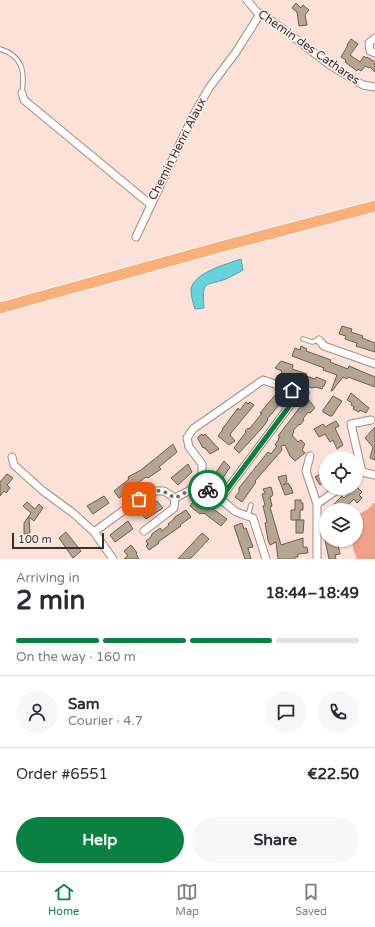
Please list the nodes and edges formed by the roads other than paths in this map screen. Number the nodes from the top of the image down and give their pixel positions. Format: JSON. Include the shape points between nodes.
{"nodes":[{"id":1,"x":247,"y":0,"type":"edge"},
{"id":2,"x":260,"y":14,"type":"junction"},
{"id":3,"x":375,"y":38,"type":"edge"},
{"id":4,"x":0,"y":49,"type":"edge"},
{"id":5,"x":375,"y":53,"type":"edge"},
{"id":6,"x":375,"y":88,"type":"edge"},
{"id":7,"x":22,"y":93,"type":"joint"},
{"id":8,"x":375,"y":201,"type":"edge"},
{"id":9,"x":151,"y":205,"type":"junction"},
{"id":10,"x":375,"y":206,"type":"edge"},
{"id":11,"x":136,"y":237,"type":"dead end"},
{"id":12,"x":220,"y":247,"type":"junction"},
{"id":13,"x":0,"y":308,"type":"edge"},
{"id":14,"x":303,"y":339,"type":"dead end"},
{"id":15,"x":319,"y":340,"type":"joint"},
{"id":16,"x":375,"y":364,"type":"edge"},
{"id":17,"x":295,"y":393,"type":"junction"},
{"id":18,"x":307,"y":393,"type":"dead end"},
{"id":19,"x":371,"y":420,"type":"dead end"},
{"id":20,"x":355,"y":451,"type":"edge"},
{"id":21,"x":310,"y":456,"type":"dead end"},
{"id":22,"x":12,"y":457,"type":"dead end"},
{"id":23,"x":363,"y":474,"type":"edge"},
{"id":24,"x":375,"y":475,"type":"edge"},
{"id":25,"x":202,"y":484,"type":"junction"},
{"id":26,"x":330,"y":495,"type":"edge"},
{"id":27,"x":175,"y":498,"type":"junction"},
{"id":28,"x":220,"y":499,"type":"junction"},
{"id":29,"x":317,"y":504,"type":"junction"},
{"id":30,"x":251,"y":505,"type":"dead end"},
{"id":31,"x":248,"y":515,"type":"junction"},
{"id":32,"x":144,"y":531,"type":"dead end"},
{"id":33,"x":94,"y":532,"type":"junction"},
{"id":34,"x":113,"y":559,"type":"edge"},
{"id":35,"x":266,"y":559,"type":"edge"},
{"id":36,"x":317,"y":559,"type":"edge"}],
"edges":[{"from":1,"to":2,"type":"street","name":"Chemin des Cathares"},
{"from":2,"to":6,"type":"street","name":"Chemin des Cathares","via":[[332,66],[363,85]]},
{"from":2,"to":9,"type":"street","name":"Chemin Henri Alaux","via":[[193,116]]},
{"from":3,"to":5,"type":"street","via":[[369,43],[370,51]]},
{"from":4,"to":7,"type":"lane","via":[[18,60],[24,80]]},
{"from":7,"to":9,"type":"street","name":"Chemin Henri Alaux","via":[[24,100]]},
{"from":8,"to":12,"type":"main road"},
{"from":9,"to":11,"type":"street"},
{"from":10,"to":12,"type":"main road"},
{"from":12,"to":13,"type":"main road"},
{"from":14,"to":15,"type":"lane","via":[[312,342]]},
{"from":15,"to":16,"type":"street","via":[[324,346]]},
{"from":17,"to":18,"type":"lane"},
{"from":17,"to":25,"type":"street","via":[[263,380],[193,429],[187,438],[189,447],[202,464]]},
{"from":17,"to":28,"type":"street","via":[[294,400]]},
{"from":19,"to":20,"type":"street","via":[[351,424]]},
{"from":21,"to":29,"type":"street","via":[[306,471]]},
{"from":22,"to":33,"type":"street","via":[[14,465]]},
{"from":23,"to":24,"type":"street"},
{"from":25,"to":27,"type":"street"},
{"from":25,"to":28,"type":"street"},
{"from":26,"to":29,"type":"street"},
{"from":27,"to":32,"type":"street","via":[[174,508]]},
{"from":27,"to":33,"type":"street","via":[[164,491],[150,491]]},
{"from":28,"to":31,"type":"street","via":[[239,514]]},
{"from":29,"to":36,"type":"street"},
{"from":30,"to":31,"type":"lane"},
{"from":31,"to":35,"type":"street","via":[[253,518]]},
{"from":33,"to":34,"type":"street"}]}
